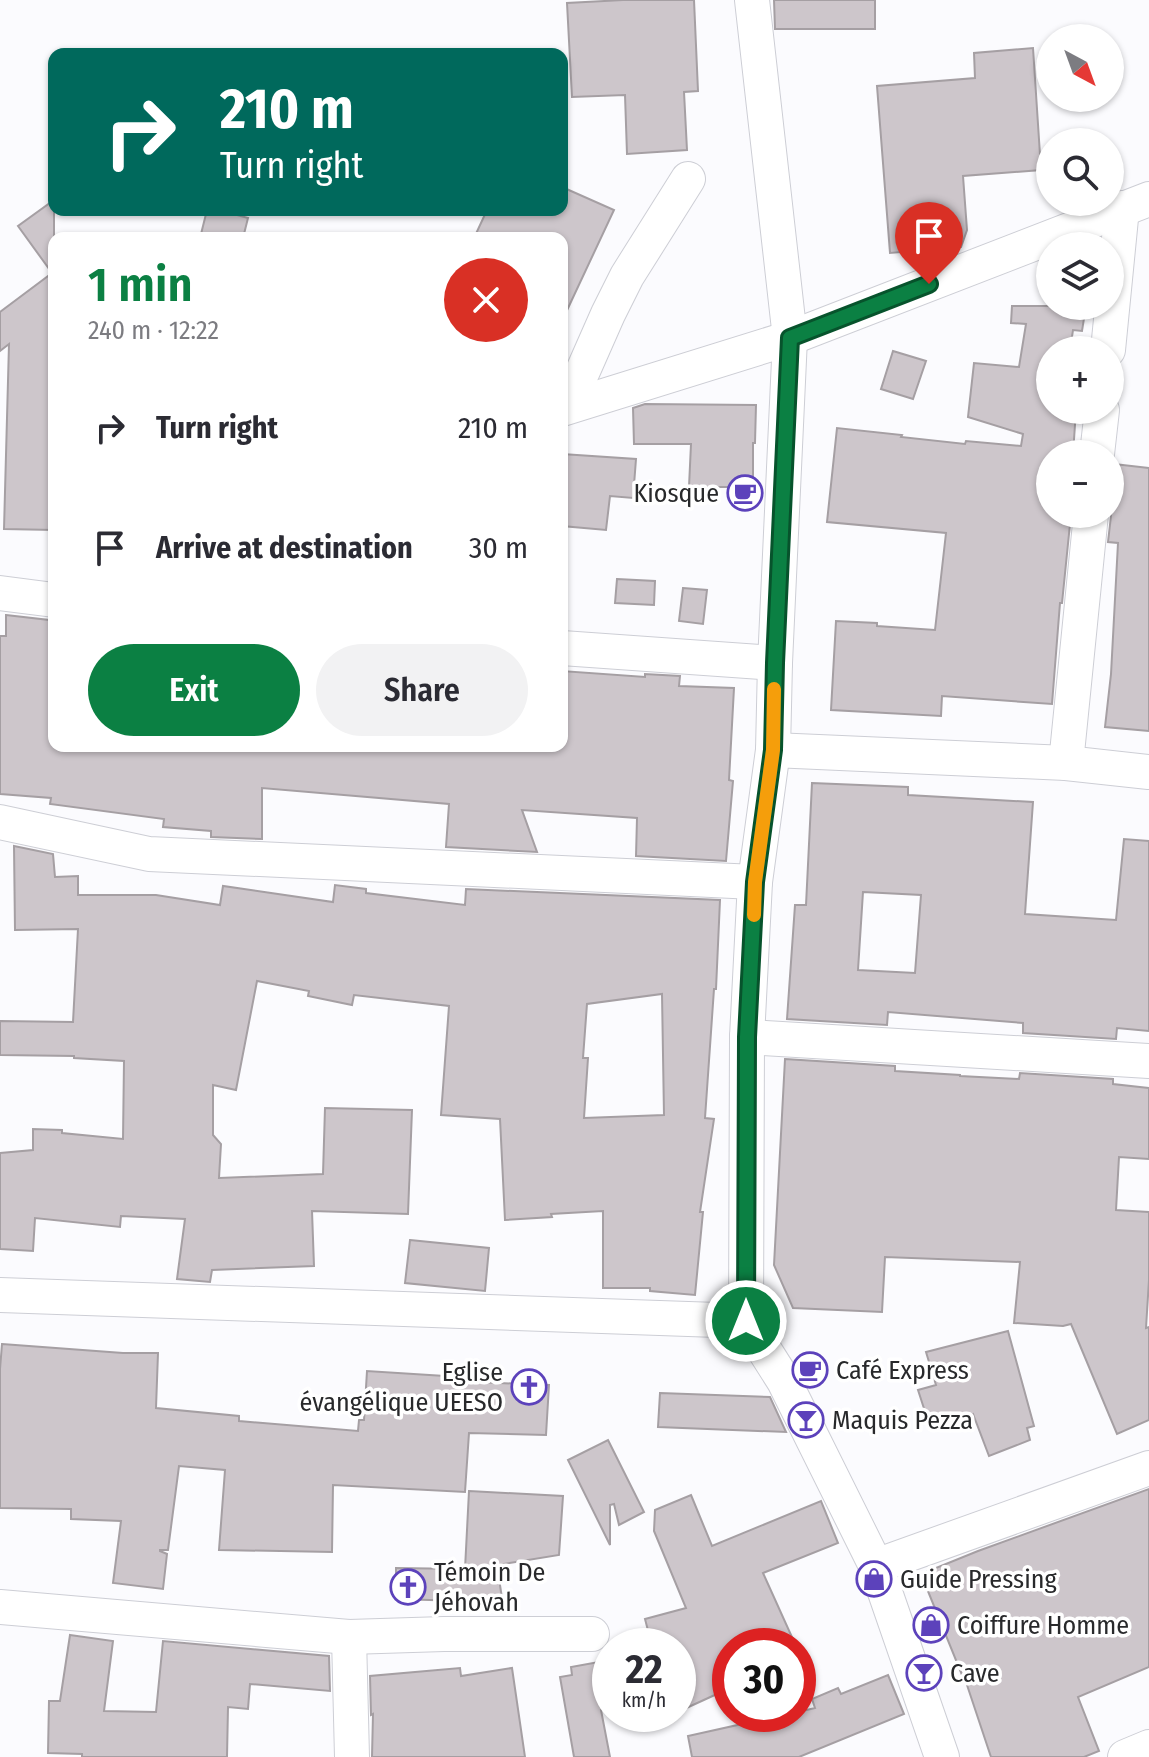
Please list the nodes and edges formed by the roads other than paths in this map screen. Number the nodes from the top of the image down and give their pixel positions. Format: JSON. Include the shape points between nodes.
{"nodes":[{"id":1,"x":752,"y":0,"type":"edge"},
{"id":2,"x":688,"y":179,"type":"dead end"},
{"id":3,"x":1136,"y":204,"type":"edge"},
{"id":4,"x":1111,"y":336,"type":"edge"},
{"id":5,"x":790,"y":338,"type":"junction"},
{"id":6,"x":568,"y":401,"type":"edge"},
{"id":7,"x":568,"y":407,"type":"edge"},
{"id":8,"x":1090,"y":528,"type":"edge"},
{"id":9,"x":0,"y":593,"type":"edge"},
{"id":10,"x":48,"y":598,"type":"edge"},
{"id":11,"x":568,"y":648,"type":"edge"},
{"id":12,"x":775,"y":663,"type":"junction"},
{"id":13,"x":773,"y":750,"type":"junction"},
{"id":14,"x":1066,"y":763,"type":"junction"},
{"id":15,"x":1149,"y":772,"type":"edge"},
{"id":16,"x":0,"y":822,"type":"edge"},
{"id":17,"x":755,"y":882,"type":"junction"},
{"id":18,"x":747,"y":1037,"type":"junction"},
{"id":19,"x":1149,"y":1061,"type":"edge"},
{"id":20,"x":0,"y":1295,"type":"edge"},
{"id":21,"x":746,"y":1321,"type":"junction"},
{"id":22,"x":1149,"y":1468,"type":"edge"},
{"id":23,"x":876,"y":1566,"type":"junction"},
{"id":24,"x":0,"y":1607,"type":"edge"},
{"id":25,"x":592,"y":1634,"type":"dead end"},
{"id":26,"x":349,"y":1637,"type":"junction"},
{"id":27,"x":1149,"y":1747,"type":"edge"},
{"id":28,"x":352,"y":1757,"type":"edge"},
{"id":29,"x":942,"y":1757,"type":"edge"},
{"id":30,"x":1125,"y":1757,"type":"edge"}],
"edges":[{"from":1,"to":5,"type":"street"},
{"from":2,"to":6,"type":"street","via":[[627,276]]},
{"from":3,"to":4,"type":"street"},
{"from":3,"to":5,"type":"street"},
{"from":5,"to":7,"type":"street"},
{"from":5,"to":12,"type":"street"},
{"from":8,"to":14,"type":"street"},
{"from":9,"to":10,"type":"street"},
{"from":11,"to":12,"type":"street"},
{"from":12,"to":13,"type":"street"},
{"from":13,"to":14,"type":"street"},
{"from":13,"to":17,"type":"street"},
{"from":14,"to":15,"type":"street"},
{"from":16,"to":17,"type":"street","via":[[149,854]]},
{"from":17,"to":18,"type":"street"},
{"from":18,"to":19,"type":"street"},
{"from":18,"to":21,"type":"street"},
{"from":20,"to":21,"type":"street"},
{"from":21,"to":23,"type":"street","via":[[784,1381]]},
{"from":22,"to":23,"type":"street"},
{"from":23,"to":29,"type":"street"},
{"from":24,"to":26,"type":"street"},
{"from":25,"to":26,"type":"street"},
{"from":26,"to":28,"type":"street"},
{"from":27,"to":30,"type":"street"}]}
